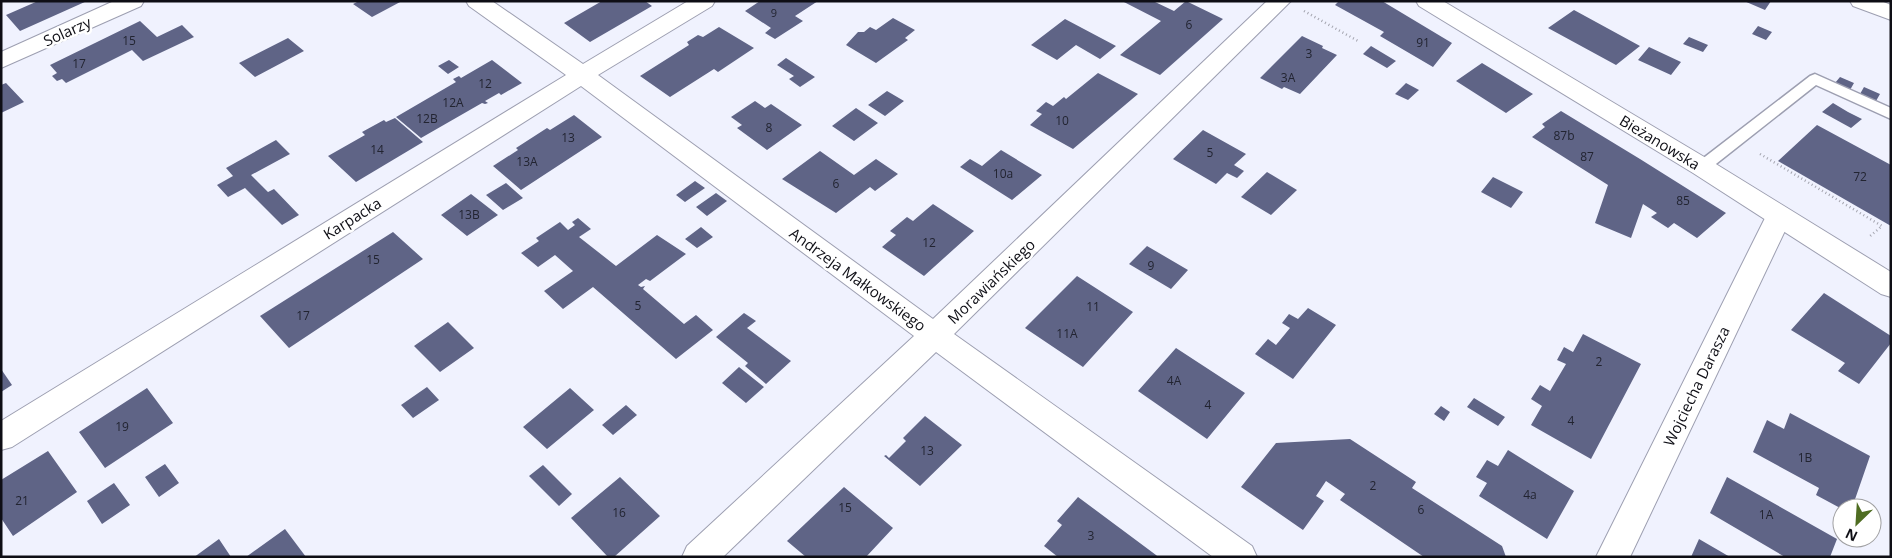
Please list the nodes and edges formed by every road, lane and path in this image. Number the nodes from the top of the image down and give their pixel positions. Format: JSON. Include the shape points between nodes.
{"nodes":[{"id":1,"x":133,"y":1,"type":"edge"},
{"id":2,"x":477,"y":1,"type":"edge"},
{"id":3,"x":704,"y":1,"type":"edge"},
{"id":4,"x":1427,"y":1,"type":"edge"},
{"id":5,"x":1861,"y":1,"type":"edge"},
{"id":6,"x":1290,"y":5,"type":"edge"},
{"id":7,"x":1891,"y":12,"type":"edge"},
{"id":8,"x":1358,"y":41,"type":"dead end"},
{"id":9,"x":1,"y":60,"type":"edge"},
{"id":10,"x":582,"y":75,"type":"junction"},
{"id":11,"x":1891,"y":114,"type":"edge"},
{"id":12,"x":1758,"y":153,"type":"dead end"},
{"id":13,"x":1702,"y":168,"type":"junction"},
{"id":14,"x":1779,"y":216,"type":"junction"},
{"id":15,"x":1872,"y":234,"type":"dead end"},
{"id":16,"x":1891,"y":286,"type":"edge"},
{"id":17,"x":934,"y":336,"type":"junction"},
{"id":18,"x":1,"y":437,"type":"edge"},
{"id":19,"x":699,"y":557,"type":"edge"},
{"id":20,"x":1240,"y":557,"type":"edge"},
{"id":21,"x":1613,"y":557,"type":"edge"}],
"edges":[{"from":1,"to":9,"type":"street","name":"Solarzy"},
{"from":2,"to":10,"type":"street","name":"Andrzeja Małkowskiego"},
{"from":3,"to":10,"type":"street","name":"Karpacka"},
{"from":4,"to":13,"type":"street","name":"Bieżanowska"},
{"from":5,"to":7,"type":"street"},
{"from":6,"to":8,"type":"path"},
{"from":6,"to":17,"type":"street","name":"Morawiańskiego"},
{"from":10,"to":17,"type":"street","name":"Andrzeja Małkowskiego"},
{"from":10,"to":18,"type":"street","name":"Karpacka"},
{"from":11,"to":13,"type":"lane","via":[[1815,79]]},
{"from":12,"to":15,"type":"path","via":[[1882,226]]},
{"from":13,"to":14,"type":"street","name":"Bieżanowska"},
{"from":14,"to":16,"type":"street","name":"Bieżanowska"},
{"from":14,"to":21,"type":"street","name":"Wojciecha Darasza"},
{"from":17,"to":19,"type":"street","name":"Morawiańskiego"},
{"from":17,"to":20,"type":"street","name":"Andrzeja Małkowskiego"}]}
